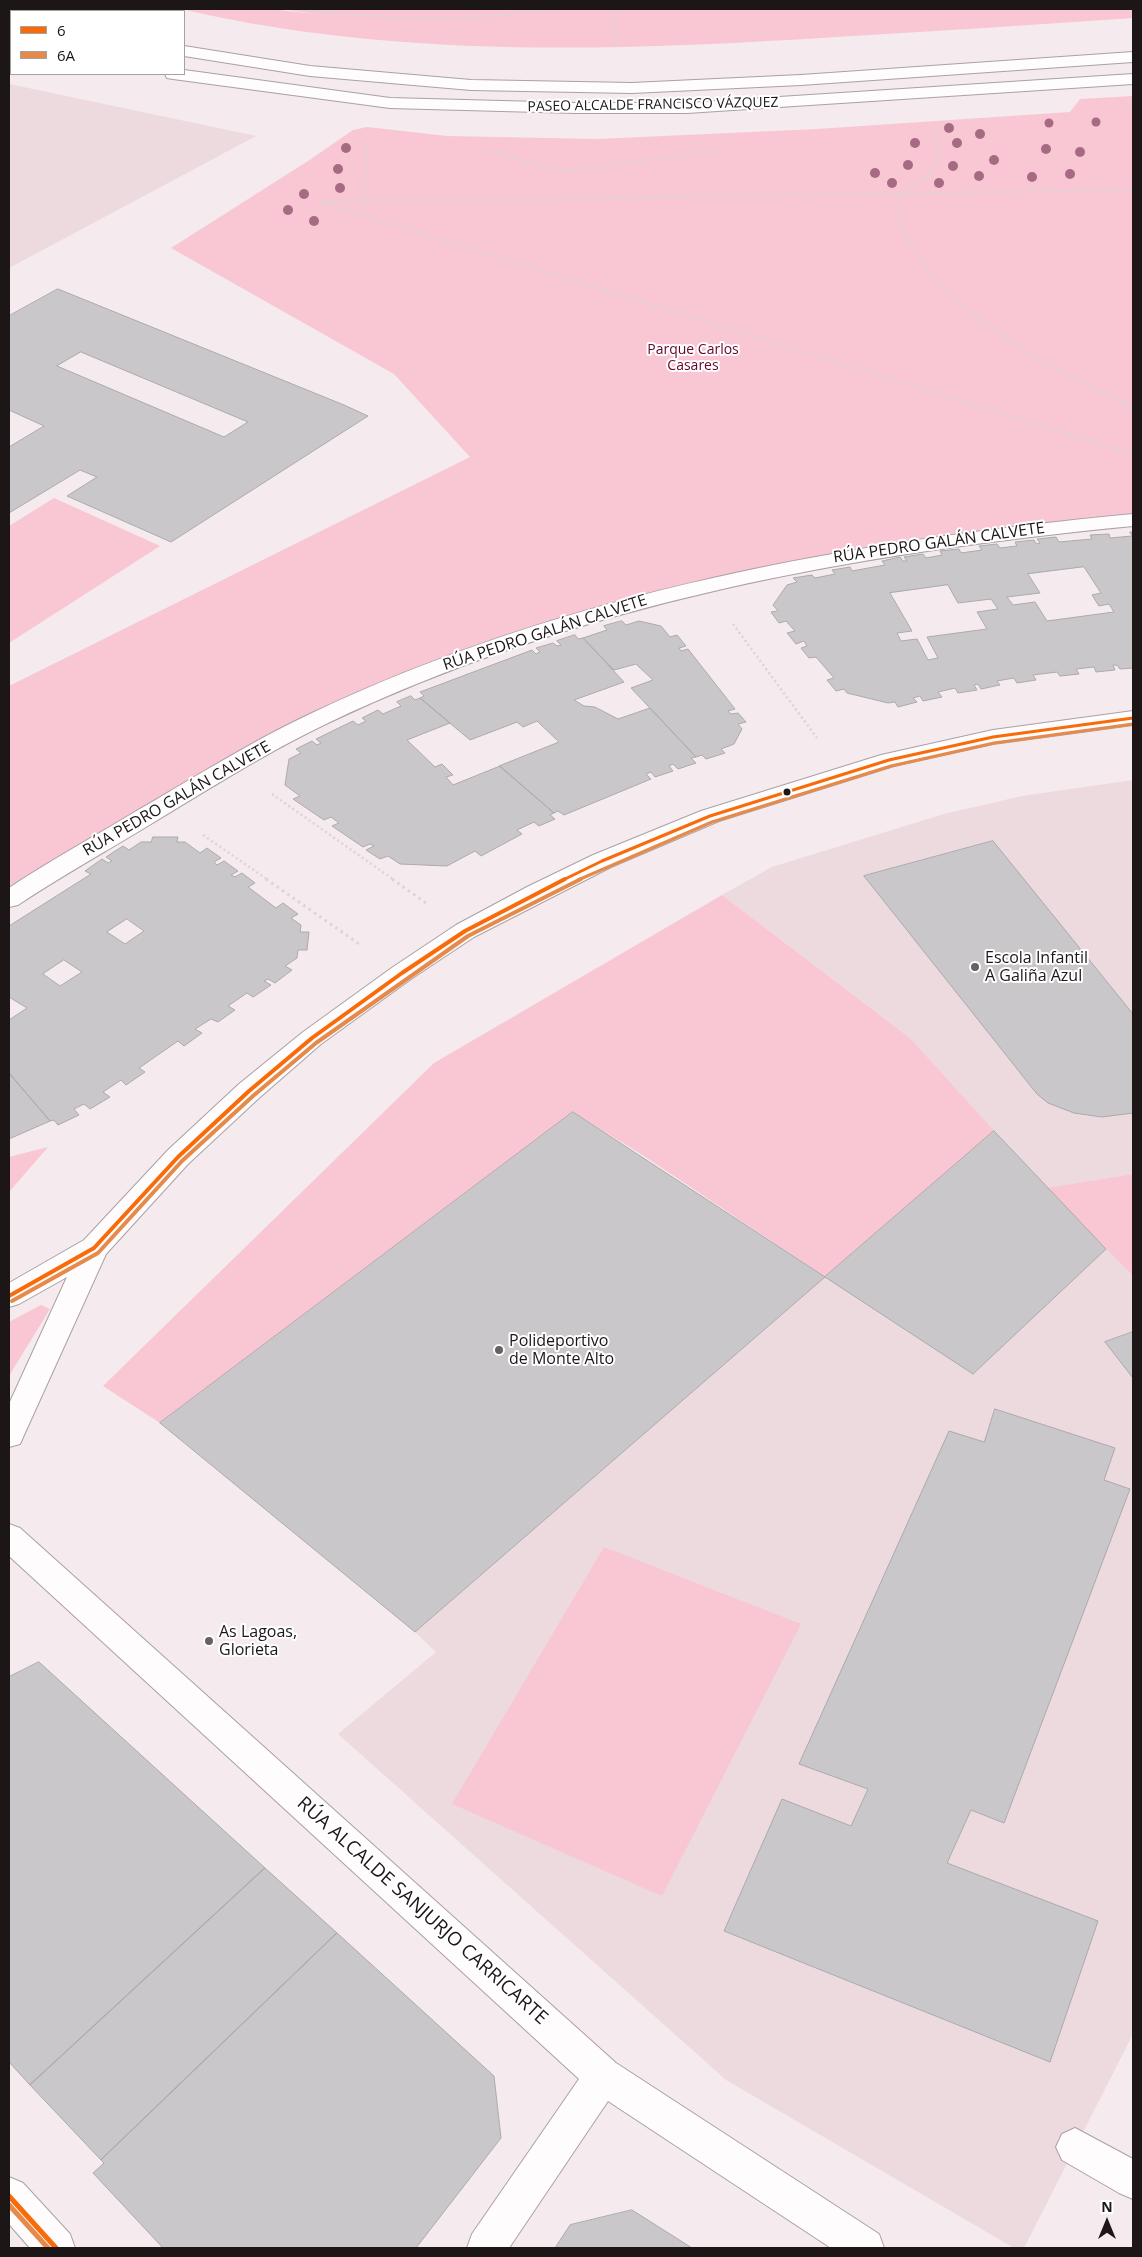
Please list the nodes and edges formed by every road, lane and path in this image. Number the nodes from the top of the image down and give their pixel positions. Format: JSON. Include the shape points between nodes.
{"nodes":[{"id":1,"x":294,"y":9,"type":"edge"},
{"id":2,"x":553,"y":9,"type":"edge"},
{"id":3,"x":617,"y":9,"type":"edge"},
{"id":4,"x":185,"y":51,"type":"edge"},
{"id":5,"x":616,"y":51,"type":"dead end"},
{"id":6,"x":1133,"y":56,"type":"edge"},
{"id":7,"x":180,"y":75,"type":"edge"},
{"id":8,"x":1133,"y":80,"type":"edge"},
{"id":9,"x":929,"y":128,"type":"dead end"},
{"id":10,"x":367,"y":136,"type":"dead end"},
{"id":11,"x":1133,"y":190,"type":"edge"},
{"id":12,"x":899,"y":194,"type":"junction"},
{"id":13,"x":364,"y":201,"type":"junction"},
{"id":14,"x":1133,"y":407,"type":"edge"},
{"id":15,"x":1133,"y":454,"type":"edge"},
{"id":16,"x":1133,"y":520,"type":"edge"},
{"id":17,"x":705,"y":585,"type":"junction"},
{"id":18,"x":1133,"y":718,"type":"edge"},
{"id":19,"x":231,"y":766,"type":"junction"},
{"id":20,"x":842,"y":774,"type":"junction"},
{"id":21,"x":162,"y":807,"type":"junction"},
{"id":22,"x":9,"y":899,"type":"edge"},
{"id":23,"x":465,"y":931,"type":"junction"},
{"id":24,"x":402,"y":973,"type":"junction"},
{"id":25,"x":94,"y":1248,"type":"junction"},
{"id":26,"x":9,"y":1296,"type":"edge"},
{"id":27,"x":9,"y":1435,"type":"edge"},
{"id":28,"x":9,"y":1537,"type":"edge"},
{"id":29,"x":604,"y":2076,"type":"junction"},
{"id":30,"x":1075,"y":2147,"type":"dead end"},
{"id":31,"x":1133,"y":2180,"type":"edge"},
{"id":32,"x":9,"y":2196,"type":"edge"},
{"id":33,"x":56,"y":2248,"type":"edge"},
{"id":34,"x":486,"y":2248,"type":"edge"},
{"id":35,"x":865,"y":2248,"type":"edge"}],
"edges":[{"from":1,"to":2,"type":"path","via":[[440,19],[488,19]]},
{"from":3,"to":5,"type":"path","via":[[614,15]]},
{"from":4,"to":6,"type":"street","name":"PASEO ALCALDE FRANCISCO VÁZQUEZ","via":[[310,71],[471,85],[632,88],[801,80]]},
{"from":7,"to":8,"type":"street","name":"PASEO ALCALDE FRANCISCO VÁZQUEZ","via":[[390,103],[576,108],[687,108]]},
{"from":9,"to":12,"type":"path","via":[[936,141],[939,159],[924,180]]},
{"from":10,"to":13,"type":"path"},
{"from":11,"to":12,"type":"path"},
{"from":12,"to":13,"type":"path"},
{"from":12,"to":14,"type":"path","via":[[900,227],[931,276],[975,316],[1042,363]]},
{"from":13,"to":15,"type":"path","via":[[320,202]]},
{"from":16,"to":17,"type":"street","name":"RÚA PEDRO GALÁN CALVETE","via":[[914,544],[788,566]]},
{"from":17,"to":19,"type":"street","name":"RÚA PEDRO GALÁN CALVETE","via":[[616,608],[414,677],[321,718]]},
{"from":17,"to":20,"type":"path"},
{"from":18,"to":20,"type":"street","via":[[993,737]]},
{"from":19,"to":21,"type":"street","name":"RÚA PEDRO GALÁN CALVETE"},
{"from":19,"to":23,"type":"path"},
{"from":20,"to":23,"type":"street","via":[[692,823],[602,861]]},
{"from":21,"to":22,"type":"street","name":"RÚA PEDRO GALÁN CALVETE"},
{"from":21,"to":24,"type":"path"},
{"from":23,"to":24,"type":"street"},
{"from":24,"to":25,"type":"street","via":[[312,1038],[249,1091],[178,1157]]},
{"from":25,"to":26,"type":"street"},
{"from":25,"to":27,"type":"street"},
{"from":28,"to":29,"type":"street","name":"RÚA ALCALDE SANJURJO CARRICARTE"},
{"from":29,"to":34,"type":"street"},
{"from":29,"to":35,"type":"street","name":"RÚA ALCALDE SANJURJO CARRICARTE"},
{"from":30,"to":31,"type":"street"},
{"from":32,"to":33,"type":"street"}]}
